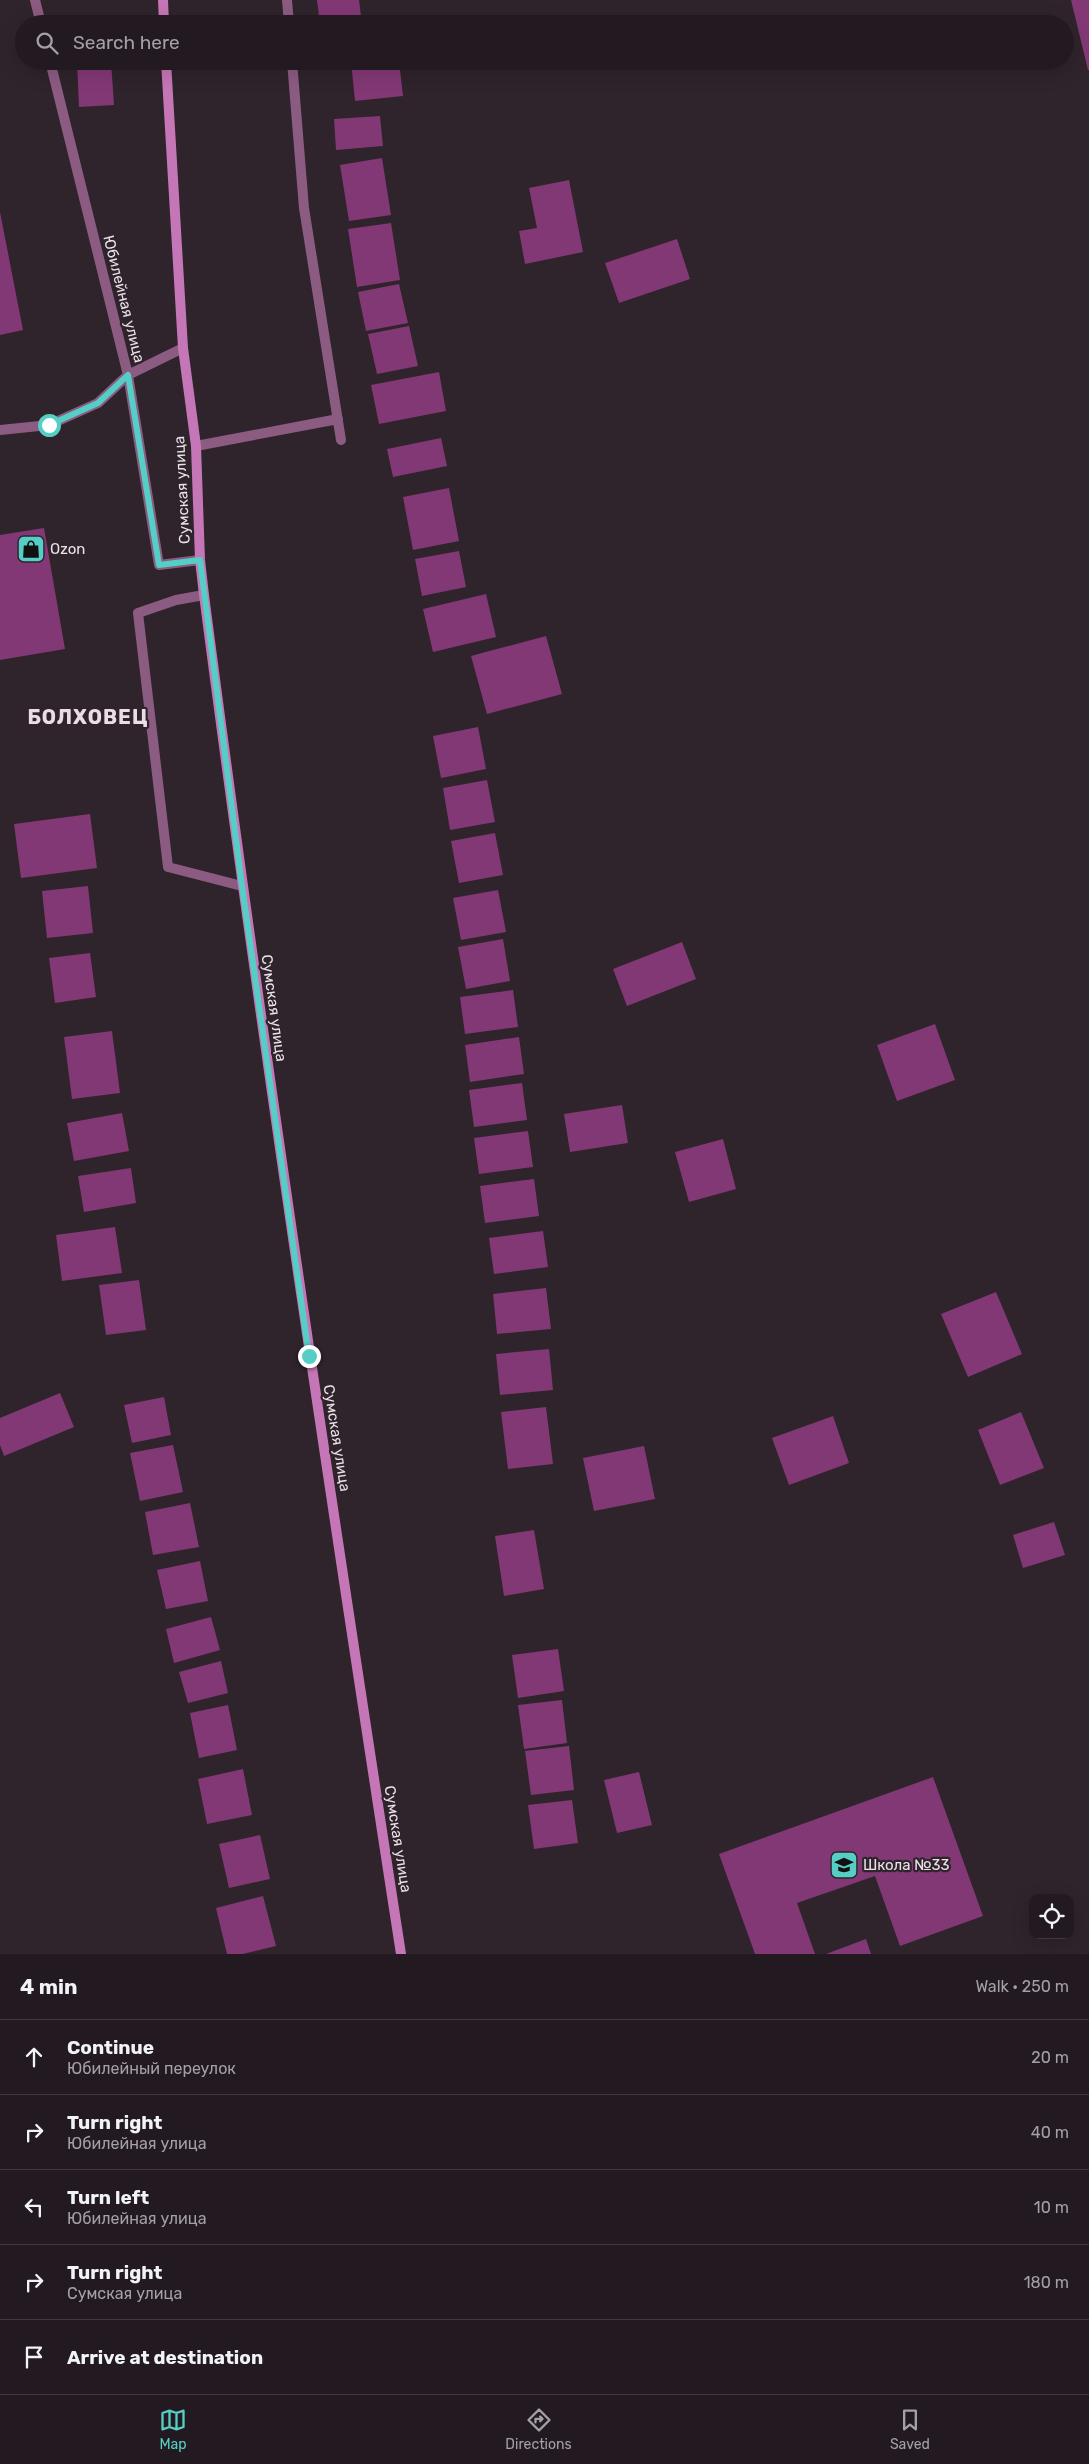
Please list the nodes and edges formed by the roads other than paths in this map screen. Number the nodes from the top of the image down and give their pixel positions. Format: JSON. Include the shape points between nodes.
{"nodes":[{"id":1,"x":35,"y":0,"type":"edge"},
{"id":2,"x":163,"y":0,"type":"edge"},
{"id":3,"x":286,"y":0,"type":"edge"},
{"id":4,"x":39,"y":15,"type":"edge"},
{"id":5,"x":164,"y":15,"type":"edge"},
{"id":6,"x":287,"y":15,"type":"edge"},
{"id":7,"x":52,"y":70,"type":"edge"},
{"id":8,"x":167,"y":70,"type":"edge"},
{"id":9,"x":293,"y":70,"type":"edge"},
{"id":10,"x":183,"y":348,"type":"junction"},
{"id":11,"x":128,"y":375,"type":"junction"},
{"id":12,"x":338,"y":419,"type":"junction"},
{"id":13,"x":0,"y":430,"type":"edge"},
{"id":14,"x":341,"y":440,"type":"dead end"},
{"id":15,"x":196,"y":446,"type":"junction"},
{"id":16,"x":200,"y":560,"type":"junction"},
{"id":17,"x":204,"y":595,"type":"junction"},
{"id":18,"x":242,"y":886,"type":"junction"},
{"id":19,"x":400,"y":1954,"type":"edge"}],
"edges":[{"from":1,"to":4,"type":"street"},
{"from":2,"to":5,"type":"main road"},
{"from":3,"to":6,"type":"street"},
{"from":7,"to":11,"type":"street","name":"Юбилейная улица"},
{"from":8,"to":10,"type":"main road","name":"Сумская улица"},
{"from":9,"to":12,"type":"street","via":[[304,208]]},
{"from":10,"to":11,"type":"street"},
{"from":10,"to":15,"type":"main road","name":"Сумская улица"},
{"from":11,"to":13,"type":"street","via":[[98,403],[49,425]]},
{"from":11,"to":16,"type":"street","name":"Юбилейная улица","via":[[159,565]]},
{"from":12,"to":14,"type":"street"},
{"from":12,"to":15,"type":"street"},
{"from":15,"to":16,"type":"main road","name":"Сумская улица"},
{"from":16,"to":17,"type":"main road","name":"Сумская улица"},
{"from":17,"to":18,"type":"main road","name":"Сумская улица"},
{"from":17,"to":18,"type":"street","via":[[176,600],[138,613],[168,867]]},
{"from":18,"to":19,"type":"main road","name":"Сумская улица","via":[[309,1356]]}]}
